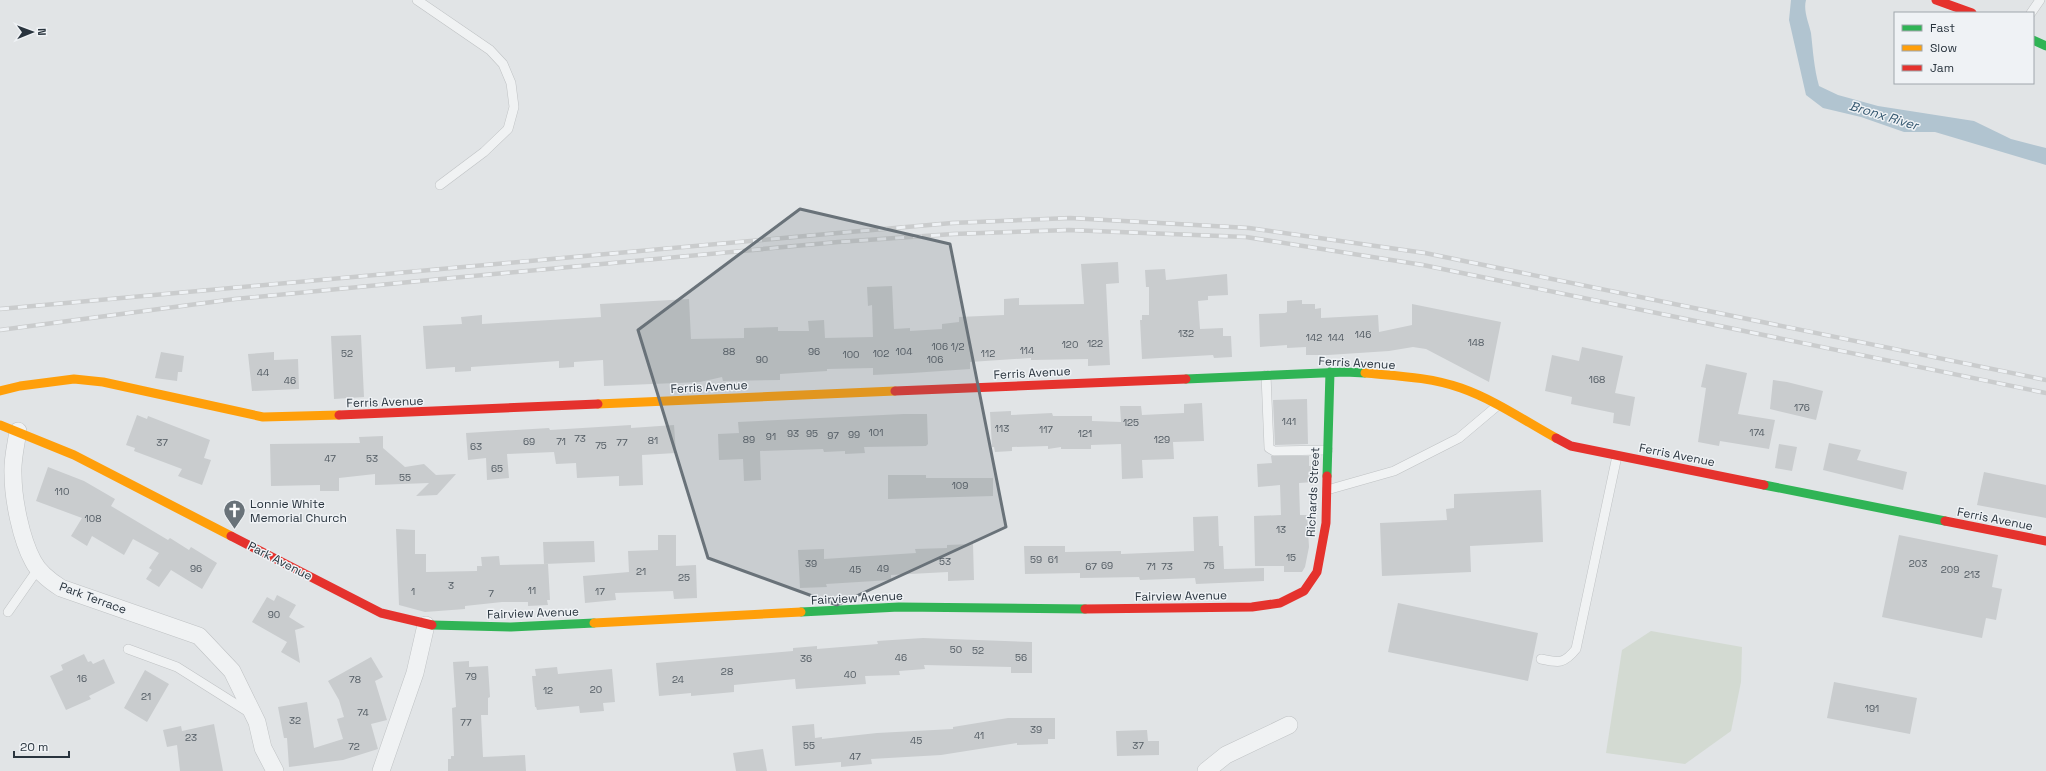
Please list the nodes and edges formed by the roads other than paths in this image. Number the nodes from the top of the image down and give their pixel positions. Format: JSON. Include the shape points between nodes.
{"nodes":[{"id":1,"x":417,"y":0,"type":"edge"},
{"id":2,"x":1936,"y":0,"type":"edge"},
{"id":3,"x":2040,"y":0,"type":"edge"},
{"id":4,"x":1969,"y":12,"type":"edge"},
{"id":5,"x":2032,"y":12,"type":"edge"},
{"id":6,"x":2034,"y":40,"type":"edge"},
{"id":7,"x":2046,"y":46,"type":"edge"},
{"id":8,"x":440,"y":185,"type":"dead end"},
{"id":9,"x":1330,"y":372,"type":"junction"},
{"id":10,"x":1266,"y":375,"type":"junction"},
{"id":11,"x":0,"y":392,"type":"edge"},
{"id":12,"x":1497,"y":406,"type":"junction"},
{"id":13,"x":0,"y":425,"type":"edge"},
{"id":14,"x":18,"y":431,"type":"junction"},
{"id":15,"x":1328,"y":450,"type":"junction"},
{"id":16,"x":1617,"y":456,"type":"junction"},
{"id":17,"x":1327,"y":490,"type":"junction"},
{"id":18,"x":2046,"y":541,"type":"edge"},
{"id":19,"x":38,"y":569,"type":"junction"},
{"id":20,"x":1288,"y":599,"type":"joint"},
{"id":21,"x":8,"y":612,"type":"dead end"},
{"id":22,"x":426,"y":626,"type":"junction"},
{"id":23,"x":128,"y":650,"type":"dead end"},
{"id":24,"x":1541,"y":659,"type":"dead end"},
{"id":25,"x":253,"y":715,"type":"junction"},
{"id":26,"x":1289,"y":724,"type":"dead end"},
{"id":27,"x":275,"y":771,"type":"edge"},
{"id":28,"x":381,"y":771,"type":"edge"},
{"id":29,"x":1206,"y":771,"type":"edge"}],
"edges":[{"from":1,"to":8,"type":"lane","via":[[490,50],[502,64],[511,83],[514,107],[508,129],[484,152]]},
{"from":2,"to":4,"type":"main road"},
{"from":3,"to":5,"type":"lane"},
{"from":6,"to":7,"type":"main road"},
{"from":9,"to":10,"type":"main road","name":"Ferris Avenue"},
{"from":9,"to":12,"type":"main road","name":"Ferris Avenue","via":[[1398,376],[1443,383],[1461,388]]},
{"from":9,"to":15,"type":"main road","name":"Richards Street"},
{"from":10,"to":11,"type":"main road","name":"Ferris Avenue","via":[[263,418],[103,382],[74,380],[20,386]]},
{"from":10,"to":15,"type":"lane","via":[[1269,448],[1274,451]]},
{"from":12,"to":16,"type":"main road","name":"Ferris Avenue","via":[[1571,446]]},
{"from":12,"to":17,"type":"lane","via":[[1459,438],[1394,471]]},
{"from":13,"to":14,"type":"main road","name":"Park Avenue"},
{"from":14,"to":19,"type":"street","name":"Park Terrace","via":[[12,473],[15,497],[26,544]]},
{"from":14,"to":22,"type":"main road","name":"Park Avenue","via":[[74,455],[381,613]]},
{"from":15,"to":17,"type":"main road","name":"Richards Street"},
{"from":16,"to":18,"type":"main road","name":"Ferris Avenue"},
{"from":16,"to":24,"type":"lane","via":[[1576,649],[1569,658],[1558,663]]},
{"from":17,"to":20,"type":"main road","name":"Richards Street","via":[[1326,522],[1317,572],[1304,591]]},
{"from":19,"to":21,"type":"lane"},
{"from":19,"to":25,"type":"street","name":"Park Terrace","via":[[61,588],[199,636],[232,671]]},
{"from":20,"to":22,"type":"main road","name":"Fairview Avenue","via":[[1280,603],[1252,607],[1034,610],[899,608],[512,627]]},
{"from":22,"to":28,"type":"street","via":[[415,673]]},
{"from":23,"to":25,"type":"lane","via":[[177,667]]},
{"from":25,"to":27,"type":"street","name":"Park Terrace","via":[[263,748]]},
{"from":26,"to":29,"type":"street","via":[[1226,755]]}]}
